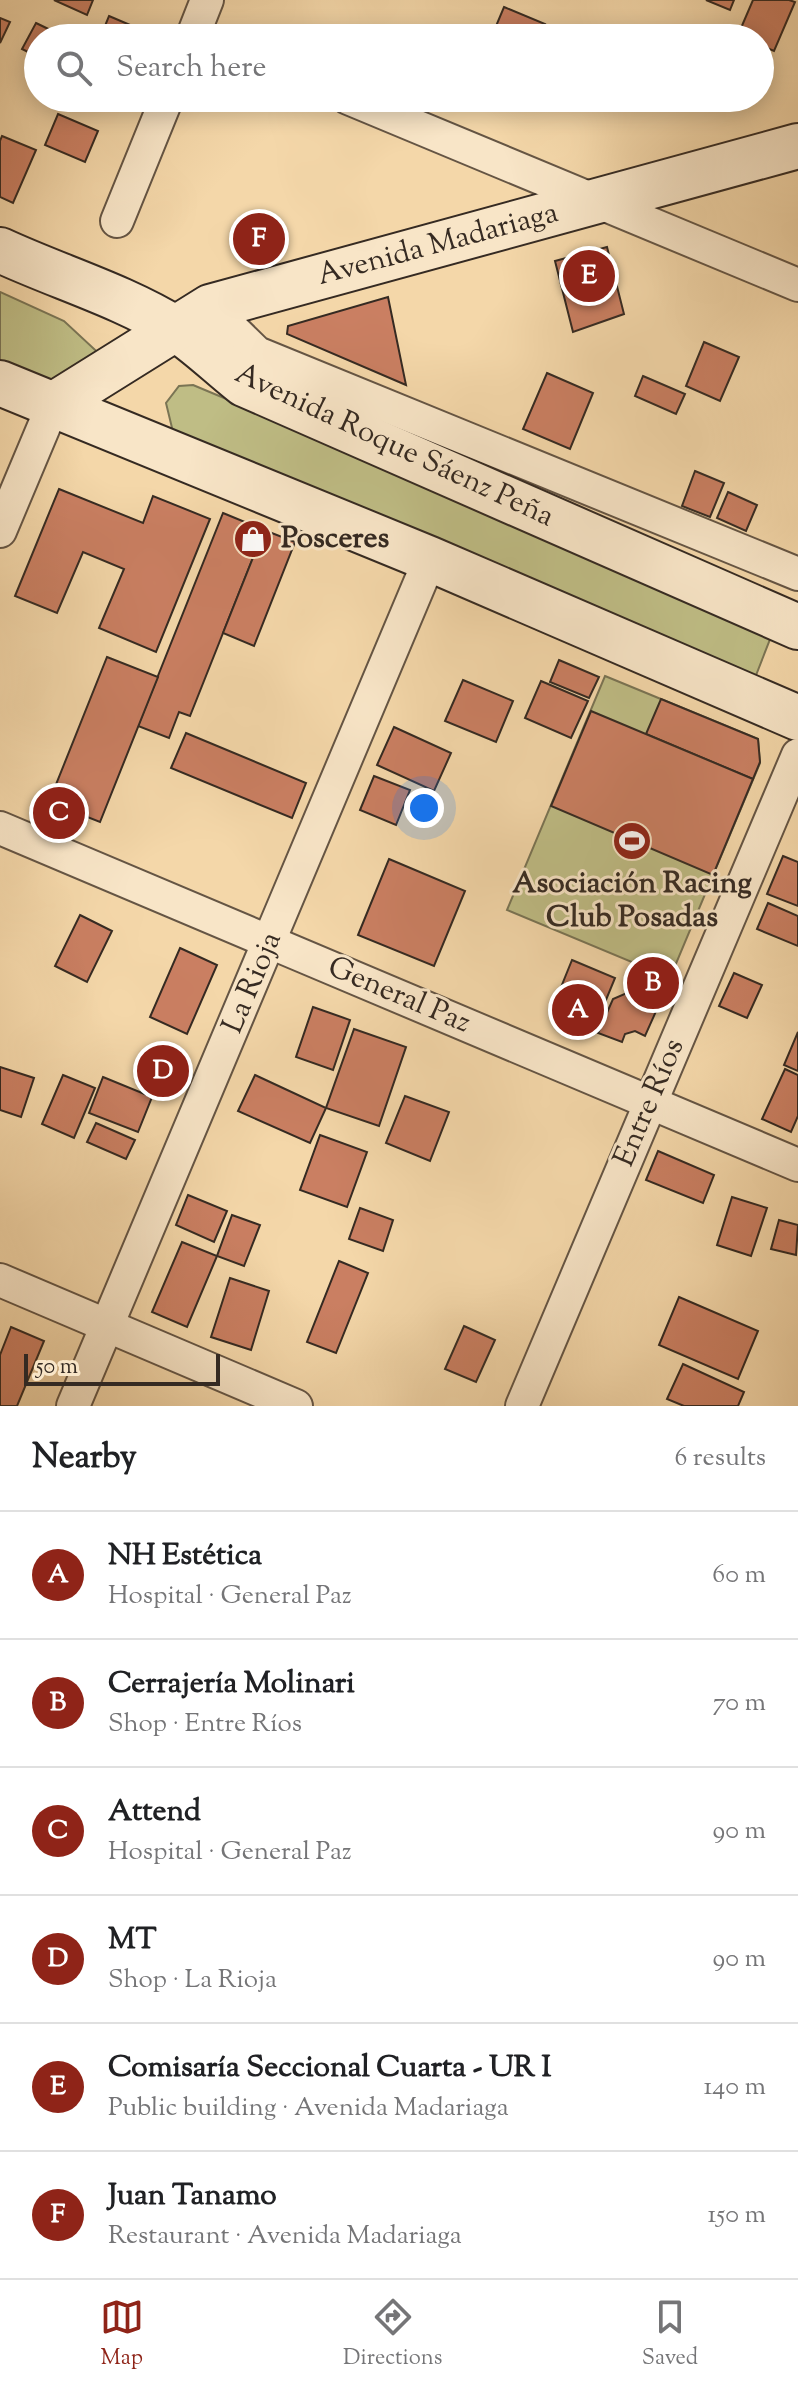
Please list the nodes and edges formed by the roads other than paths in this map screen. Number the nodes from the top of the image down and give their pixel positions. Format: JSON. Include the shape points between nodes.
{"nodes":[{"id":1,"x":207,"y":0,"type":"edge"},
{"id":2,"x":200,"y":24,"type":"edge"},
{"id":3,"x":161,"y":112,"type":"edge"},
{"id":4,"x":382,"y":112,"type":"edge"},
{"id":5,"x":798,"y":146,"type":"edge"},
{"id":6,"x":596,"y":201,"type":"junction"},
{"id":7,"x":117,"y":221,"type":"dead end"},
{"id":8,"x":0,"y":250,"type":"edge"},
{"id":9,"x":798,"y":285,"type":"edge"},
{"id":10,"x":193,"y":318,"type":"junction"},
{"id":11,"x":0,"y":383,"type":"edge"},
{"id":12,"x":53,"y":405,"type":"junction"},
{"id":13,"x":0,"y":531,"type":"edge"},
{"id":14,"x":430,"y":559,"type":"junction"},
{"id":15,"x":798,"y":574,"type":"edge"},
{"id":16,"x":798,"y":627,"type":"edge"},
{"id":17,"x":798,"y":718,"type":"edge"},
{"id":18,"x":798,"y":755,"type":"edge"},
{"id":19,"x":0,"y":828,"type":"edge"},
{"id":20,"x":270,"y":942,"type":"junction"},
{"id":21,"x":650,"y":1103,"type":"junction"},
{"id":22,"x":798,"y":1165,"type":"edge"},
{"id":23,"x":0,"y":1280,"type":"edge"},
{"id":24,"x":107,"y":1326,"type":"junction"},
{"id":25,"x":73,"y":1406,"type":"edge"},
{"id":26,"x":296,"y":1406,"type":"edge"},
{"id":27,"x":522,"y":1406,"type":"edge"}],
"edges":[{"from":1,"to":2,"type":"street"},
{"from":3,"to":7,"type":"street"},
{"from":4,"to":6,"type":"street"},
{"from":5,"to":6,"type":"main road","name":"Avenida Madariaga"},
{"from":6,"to":9,"type":"street"},
{"from":6,"to":10,"type":"main road","name":"Avenida Madariaga"},
{"from":8,"to":10,"type":"main road","name":"Avenida Roque Sáenz Peña","via":[[105,292]]},
{"from":10,"to":12,"type":"main road","name":"Avenida Madariaga"},
{"from":10,"to":15,"type":"street","name":"Avenida Roque Sáenz Peña","via":[[257,353]]},
{"from":10,"to":16,"type":"main road","name":"Avenida Roque Sáenz Peña","via":[[244,384]]},
{"from":11,"to":12,"type":"main road"},
{"from":12,"to":13,"type":"street"},
{"from":12,"to":14,"type":"main road"},
{"from":14,"to":17,"type":"main road"},
{"from":14,"to":20,"type":"street","name":"La Rioja"},
{"from":18,"to":21,"type":"street","name":"Entre Ríos"},
{"from":19,"to":20,"type":"street","name":"General Paz"},
{"from":20,"to":21,"type":"street","name":"General Paz"},
{"from":20,"to":24,"type":"street","name":"La Rioja"},
{"from":21,"to":22,"type":"street","name":"General Paz"},
{"from":21,"to":27,"type":"street","name":"Entre Ríos"},
{"from":23,"to":24,"type":"street"},
{"from":24,"to":25,"type":"street","name":"La Rioja"},
{"from":24,"to":26,"type":"street"}]}
